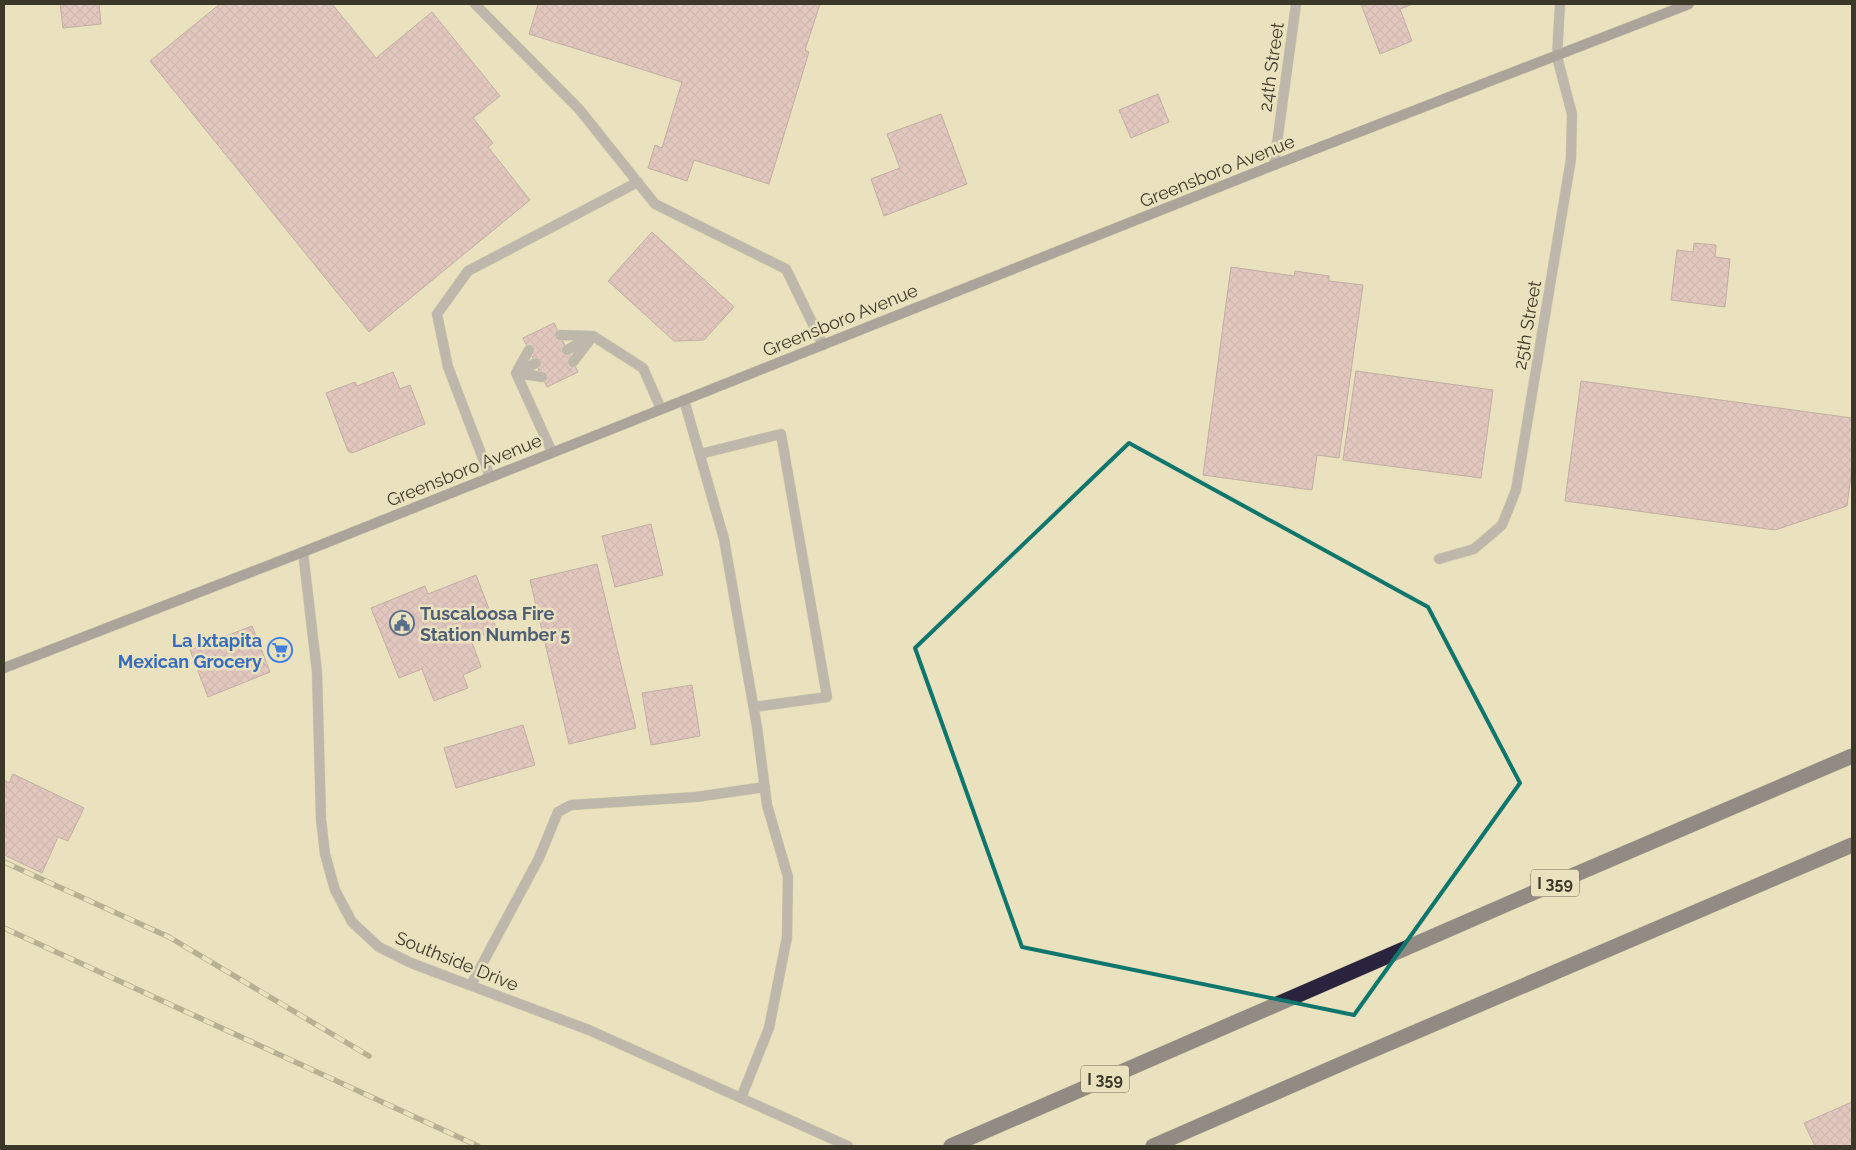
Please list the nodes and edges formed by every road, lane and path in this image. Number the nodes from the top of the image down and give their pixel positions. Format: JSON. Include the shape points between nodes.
{"nodes":[{"id":1,"x":475,"y":4,"type":"edge"},
{"id":2,"x":1296,"y":4,"type":"edge"},
{"id":3,"x":1560,"y":4,"type":"edge"},
{"id":4,"x":1689,"y":4,"type":"edge"},
{"id":5,"x":1557,"y":56,"type":"junction"},
{"id":6,"x":1274,"y":165,"type":"junction"},
{"id":7,"x":638,"y":182,"type":"junction"},
{"id":8,"x":560,"y":335,"type":"dead end"},
{"id":9,"x":593,"y":336,"type":"junction"},
{"id":10,"x":823,"y":344,"type":"junction"},
{"id":11,"x":529,"y":350,"type":"dead end"},
{"id":12,"x":567,"y":350,"type":"dead end"},
{"id":13,"x":573,"y":362,"type":"dead end"},
{"id":14,"x":536,"y":363,"type":"dead end"},
{"id":15,"x":516,"y":373,"type":"junction"},
{"id":16,"x":542,"y":376,"type":"dead end"},
{"id":17,"x":684,"y":400,"type":"junction"},
{"id":18,"x":661,"y":409,"type":"junction"},
{"id":19,"x":552,"y":452,"type":"junction"},
{"id":20,"x":700,"y":454,"type":"junction"},
{"id":21,"x":490,"y":478,"type":"junction"},
{"id":22,"x":303,"y":552,"type":"junction"},
{"id":23,"x":1439,"y":559,"type":"dead end"},
{"id":24,"x":4,"y":668,"type":"edge"},
{"id":25,"x":754,"y":707,"type":"junction"},
{"id":26,"x":1852,"y":756,"type":"edge"},
{"id":27,"x":765,"y":787,"type":"junction"},
{"id":28,"x":1852,"y":845,"type":"edge"},
{"id":29,"x":472,"y":986,"type":"junction"},
{"id":30,"x":741,"y":1098,"type":"junction"},
{"id":31,"x":848,"y":1146,"type":"edge"},
{"id":32,"x":951,"y":1146,"type":"edge"},
{"id":33,"x":1153,"y":1146,"type":"edge"}],
"edges":[{"from":1,"to":7,"type":"street","via":[[579,109]]},
{"from":2,"to":6,"type":"street","name":"24th Street"},
{"from":3,"to":5,"type":"street","name":"25th Street"},
{"from":4,"to":5,"type":"main road","name":"Greensboro Avenue"},
{"from":5,"to":6,"type":"main road","name":"Greensboro Avenue"},
{"from":5,"to":23,"type":"street","name":"25th Street","via":[[1572,114],[1571,159],[1516,490],[1502,525],[1474,549]]},
{"from":6,"to":10,"type":"main road","name":"Greensboro Avenue"},
{"from":7,"to":10,"type":"street","via":[[655,204],[786,269]]},
{"from":7,"to":21,"type":"street","via":[[468,271],[437,314],[448,368]]},
{"from":8,"to":9,"type":"street"},
{"from":9,"to":12,"type":"street"},
{"from":9,"to":13,"type":"street"},
{"from":9,"to":18,"type":"street","via":[[643,368]]},
{"from":10,"to":17,"type":"main road","name":"Greensboro Avenue"},
{"from":11,"to":15,"type":"street"},
{"from":14,"to":15,"type":"street"},
{"from":15,"to":16,"type":"street"},
{"from":15,"to":19,"type":"street"},
{"from":17,"to":18,"type":"main road","name":"Greensboro Avenue"},
{"from":17,"to":20,"type":"street"},
{"from":18,"to":19,"type":"main road","name":"Greensboro Avenue"},
{"from":19,"to":21,"type":"main road","name":"Greensboro Avenue"},
{"from":20,"to":25,"type":"street","via":[[724,539]]},
{"from":20,"to":25,"type":"street","via":[[781,434],[827,697]]},
{"from":21,"to":22,"type":"main road","name":"Greensboro Avenue"},
{"from":22,"to":24,"type":"main road","name":"Greensboro Avenue"},
{"from":22,"to":29,"type":"street","name":"Southside Drive","via":[[317,672],[321,819],[325,854],[335,890],[352,922],[379,947]]},
{"from":25,"to":27,"type":"street"},
{"from":26,"to":32,"type":"highway","number":"I 359"},
{"from":27,"to":29,"type":"street","via":[[696,797],[571,805],[558,812],[539,858]]},
{"from":27,"to":30,"type":"street","via":[[767,805],[788,877],[787,937],[769,1028]]},
{"from":28,"to":33,"type":"highway"},
{"from":29,"to":30,"type":"street","name":"Southside Drive","via":[[589,1030]]},
{"from":30,"to":31,"type":"street","name":"Southside Drive"}]}
